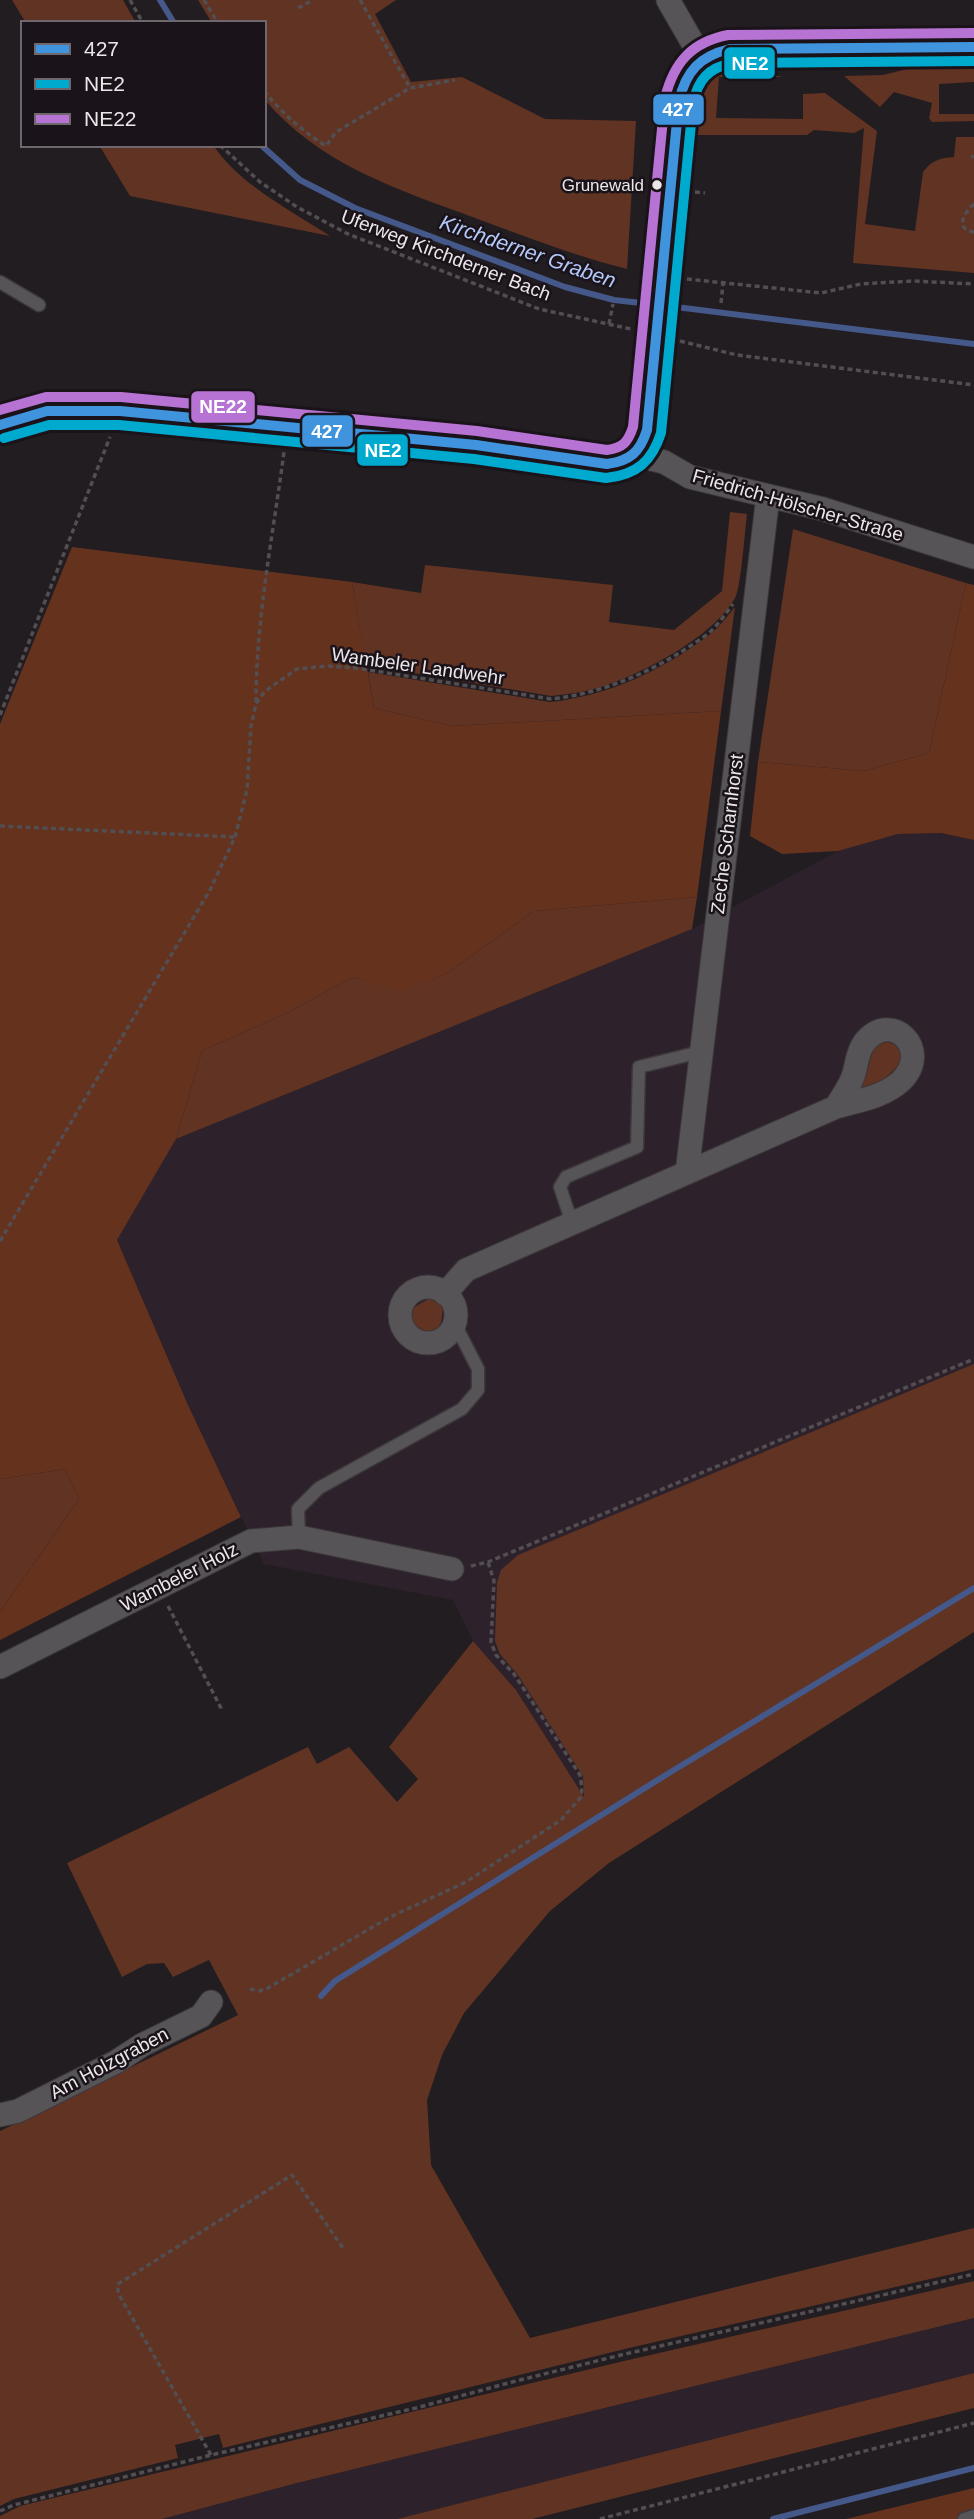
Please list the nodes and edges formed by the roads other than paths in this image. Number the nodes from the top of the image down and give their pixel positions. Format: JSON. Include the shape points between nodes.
{"nodes":[{"id":1,"x":668,"y":0,"type":"edge"},
{"id":2,"x":974,"y":47,"type":"edge"},
{"id":3,"x":702,"y":59,"type":"junction"},
{"id":4,"x":0,"y":282,"type":"edge"},
{"id":5,"x":39,"y":305,"type":"dead end"},
{"id":6,"x":0,"y":425,"type":"edge"},
{"id":7,"x":635,"y":455,"type":"junction"},
{"id":8,"x":768,"y":496,"type":"junction"},
{"id":9,"x":974,"y":557,"type":"edge"},
{"id":10,"x":700,"y":1052,"type":"junction"},
{"id":11,"x":836,"y":1107,"type":"dead end"},
{"id":12,"x":687,"y":1173,"type":"junction"},
{"id":13,"x":572,"y":1223,"type":"junction"},
{"id":14,"x":445,"y":1294,"type":"junction"},
{"id":15,"x":455,"y":1324,"type":"junction"},
{"id":16,"x":299,"y":1536,"type":"junction"},
{"id":17,"x":452,"y":1569,"type":"road end"},
{"id":18,"x":0,"y":1667,"type":"edge"},
{"id":19,"x":211,"y":2002,"type":"dead end"},
{"id":20,"x":0,"y":2115,"type":"edge"},
{"id":21,"x":974,"y":2516,"type":"edge"},
{"id":22,"x":964,"y":2519,"type":"edge"}],
"edges":[{"from":1,"to":3,"type":"street"},
{"from":2,"to":3,"type":"street","via":[[730,49]]},
{"from":3,"to":7,"type":"street","via":[[687,74],[679,101],[669,283],[657,327],[647,430]]},
{"from":4,"to":5,"type":"lane"},
{"from":6,"to":7,"type":"street","via":[[47,411],[120,411],[476,445],[607,464],[622,463]]},
{"from":7,"to":8,"type":"street","name":"Friedrich-Hölscher-Straße","via":[[664,462],[690,477]]},
{"from":8,"to":9,"type":"street","name":"Friedrich-Hölscher-Straße"},
{"from":8,"to":10,"type":"street","name":"Zeche Scharnhorst"},
{"from":10,"to":12,"type":"street","name":"Zeche Scharnhorst"},
{"from":10,"to":13,"type":"lane","via":[[639,1067],[637,1147],[562,1181]]},
{"from":11,"to":12,"type":"street"},
{"from":12,"to":13,"type":"street"},
{"from":13,"to":14,"type":"street","via":[[466,1270]]},
{"from":14,"to":15,"type":"street","via":[[456,1311]]},
{"from":14,"to":15,"type":"street","via":[[428,1287],[409,1294],[400,1311],[401,1323],[406,1332],[423,1342],[442,1339]]},
{"from":15,"to":16,"type":"lane","via":[[478,1369],[478,1390],[463,1409],[319,1488],[298,1510]]},
{"from":16,"to":17,"type":"street","name":"Wambeler Holz"},
{"from":16,"to":18,"type":"street","name":"Wambeler Holz","via":[[251,1541]]},
{"from":19,"to":20,"type":"street","name":"Am Holzgraben","via":[[201,2016],[116,2062]]},
{"from":21,"to":22,"type":"lane"}]}
